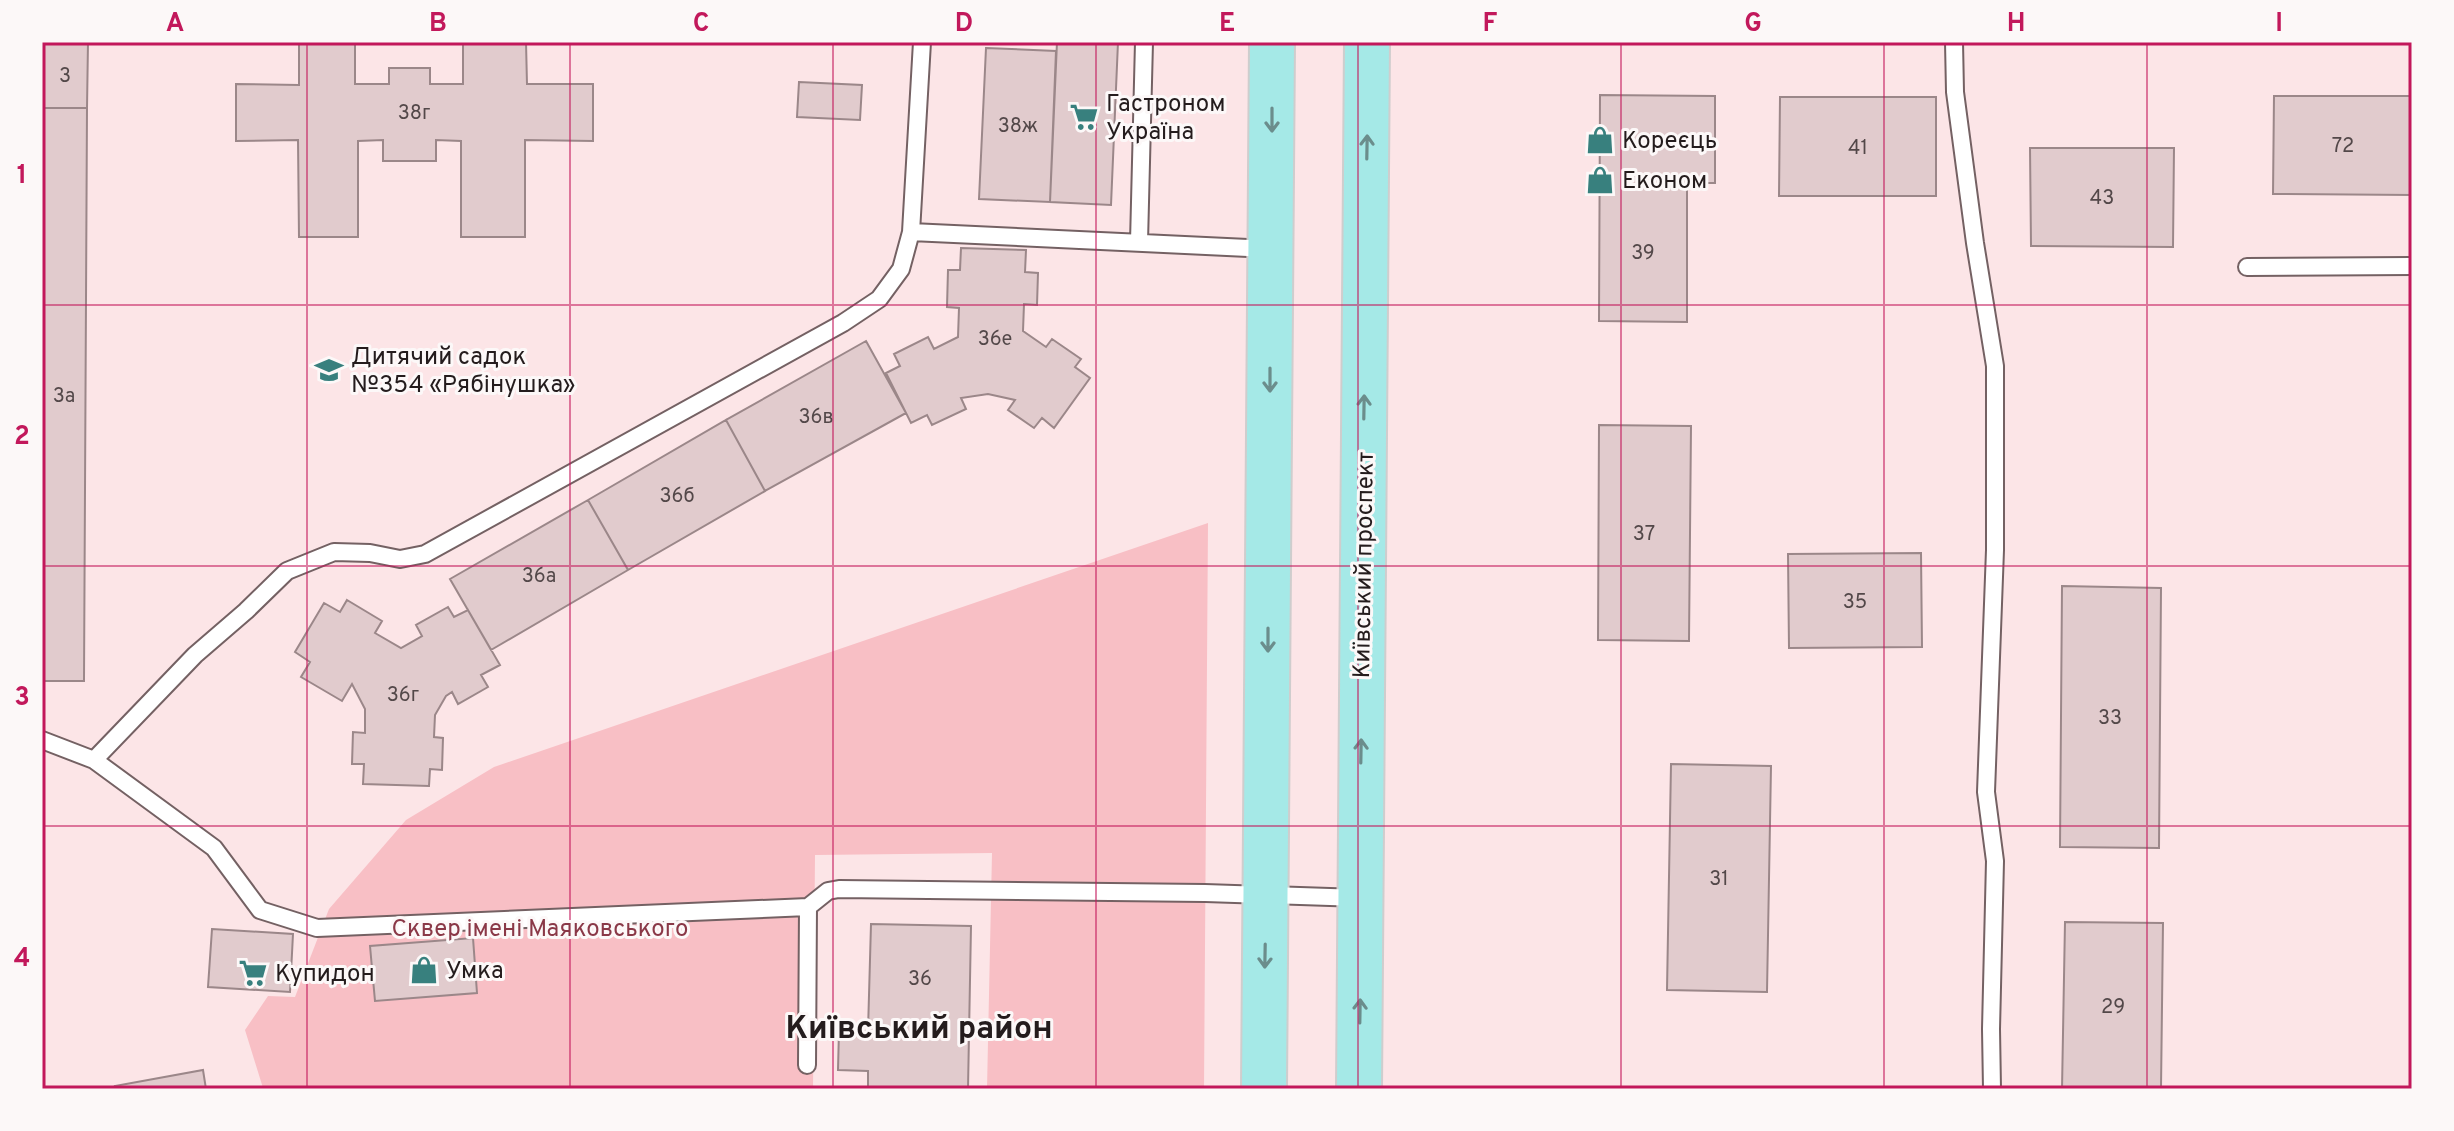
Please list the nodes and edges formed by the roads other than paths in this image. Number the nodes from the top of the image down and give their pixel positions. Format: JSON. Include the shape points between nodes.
{"nodes":[{"id":1,"x":922,"y":42,"type":"edge"},
{"id":2,"x":1144,"y":42,"type":"edge"},
{"id":3,"x":1272,"y":42,"type":"edge"},
{"id":4,"x":1367,"y":42,"type":"edge"},
{"id":5,"x":1954,"y":42,"type":"edge"},
{"id":6,"x":911,"y":232,"type":"junction"},
{"id":7,"x":1139,"y":242,"type":"junction"},
{"id":8,"x":1271,"y":249,"type":"junction"},
{"id":9,"x":2412,"y":266,"type":"edge"},
{"id":10,"x":2247,"y":267,"type":"dead end"},
{"id":11,"x":42,"y":740,"type":"edge"},
{"id":12,"x":94,"y":760,"type":"junction"},
{"id":13,"x":1266,"y":895,"type":"junction"},
{"id":14,"x":1360,"y":898,"type":"junction"},
{"id":15,"x":808,"y":907,"type":"junction"},
{"id":16,"x":807,"y":1065,"type":"dead end"},
{"id":17,"x":1264,"y":1089,"type":"edge"},
{"id":18,"x":1359,"y":1089,"type":"edge"},
{"id":19,"x":1992,"y":1089,"type":"edge"}],
"edges":[{"from":1,"to":6,"type":"lane"},
{"from":2,"to":7,"type":"lane"},
{"from":3,"to":8,"type":"main road","one_way":true},
{"from":14,"to":4,"type":"main road","name":"Київський проспект","one_way":true},
{"from":5,"to":19,"type":"lane","via":[[1955,92],[1995,366],[1986,792],[1995,861]]},
{"from":6,"to":7,"type":"lane"},
{"from":6,"to":12,"type":"lane","via":[[901,269],[879,299],[843,323],[425,554],[400,559],[334,552],[287,571],[195,655]]},
{"from":7,"to":8,"type":"lane"},
{"from":8,"to":13,"type":"main road","one_way":true},
{"from":9,"to":10,"type":"lane"},
{"from":11,"to":12,"type":"lane"},
{"from":12,"to":15,"type":"lane","via":[[214,848],[260,910],[317,928]]},
{"from":13,"to":14,"type":"lane"},
{"from":13,"to":15,"type":"lane","via":[[839,889]]},
{"from":13,"to":17,"type":"main road","one_way":true},
{"from":18,"to":14,"type":"main road","name":"Київський проспект","one_way":true},
{"from":15,"to":16,"type":"lane"}]}
